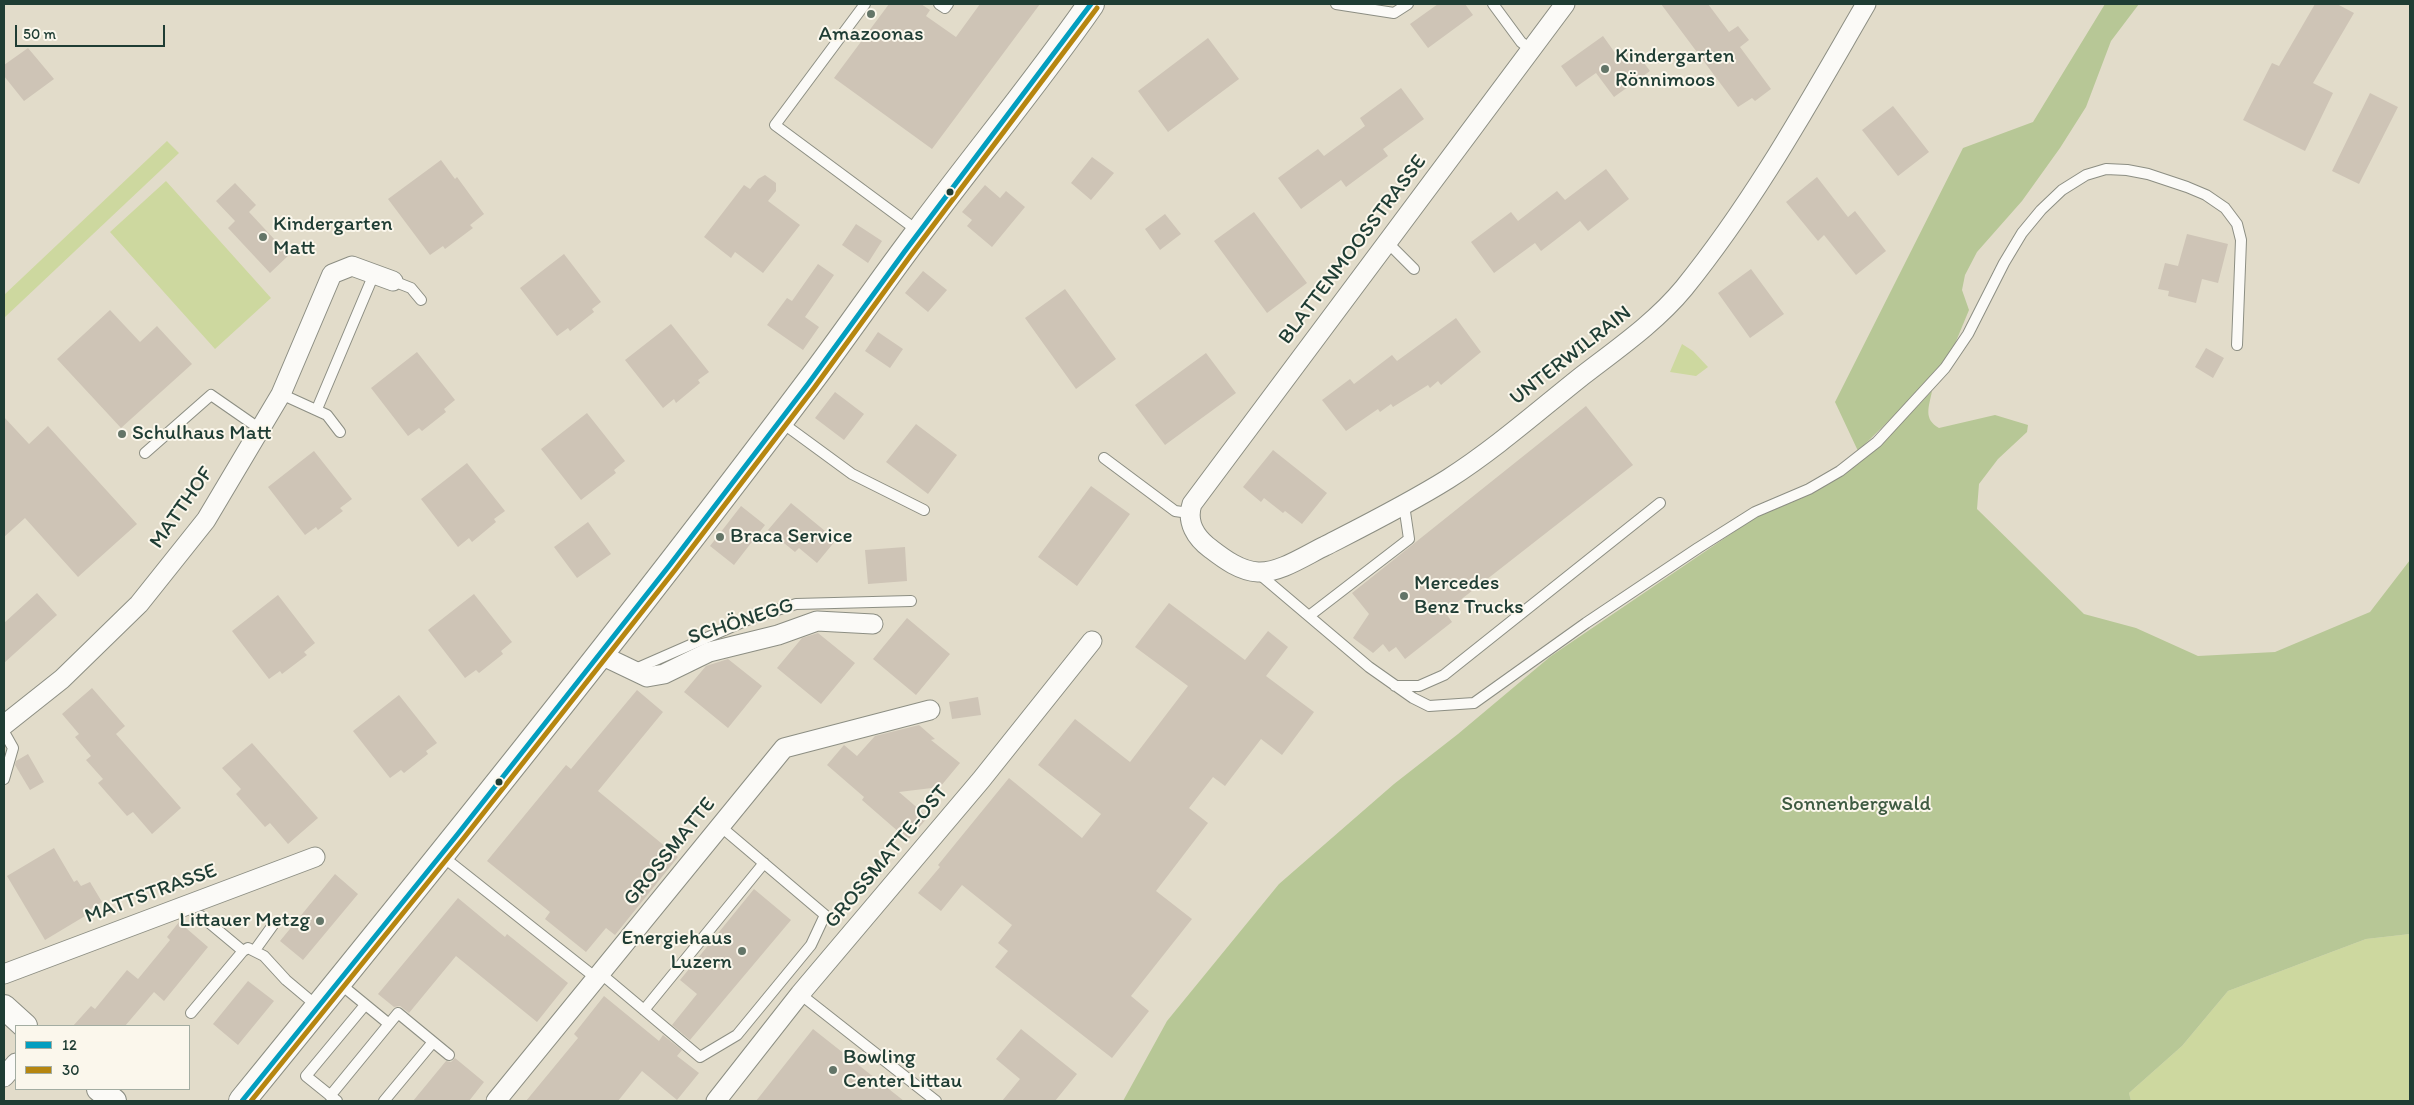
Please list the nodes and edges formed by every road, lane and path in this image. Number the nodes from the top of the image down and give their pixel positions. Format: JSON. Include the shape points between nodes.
{"nodes":[{"id":1,"x":864,"y":4,"type":"edge"},
{"id":2,"x":939,"y":4,"type":"edge"},
{"id":3,"x":948,"y":4,"type":"edge"},
{"id":4,"x":1091,"y":4,"type":"edge"},
{"id":5,"x":1336,"y":4,"type":"edge"},
{"id":6,"x":1408,"y":4,"type":"edge"},
{"id":7,"x":1493,"y":4,"type":"edge"},
{"id":8,"x":1565,"y":4,"type":"edge"},
{"id":9,"x":1866,"y":4,"type":"edge"},
{"id":10,"x":1374,"y":7,"type":"edge"},
{"id":11,"x":1530,"y":49,"type":"junction"},
{"id":12,"x":918,"y":232,"type":"junction"},
{"id":13,"x":1387,"y":242,"type":"junction"},
{"id":14,"x":1414,"y":268,"type":"dead end"},
{"id":15,"x":374,"y":274,"type":"junction"},
{"id":16,"x":393,"y":281,"type":"joint"},
{"id":17,"x":420,"y":300,"type":"dead end"},
{"id":18,"x":2237,"y":345,"type":"dead end"},
{"id":19,"x":281,"y":394,"type":"junction"},
{"id":20,"x":317,"y":410,"type":"junction"},
{"id":21,"x":780,"y":421,"type":"junction"},
{"id":22,"x":260,"y":429,"type":"junction"},
{"id":23,"x":340,"y":432,"type":"dead end"},
{"id":24,"x":145,"y":453,"type":"dead end"},
{"id":25,"x":1104,"y":458,"type":"dead end"},
{"id":26,"x":1660,"y":503,"type":"dead end"},
{"id":27,"x":1404,"y":505,"type":"junction"},
{"id":28,"x":924,"y":510,"type":"dead end"},
{"id":29,"x":1190,"y":520,"type":"junction"},
{"id":30,"x":1257,"y":572,"type":"junction"},
{"id":31,"x":911,"y":601,"type":"dead end"},
{"id":32,"x":1309,"y":616,"type":"junction"},
{"id":33,"x":873,"y":624,"type":"dead end"},
{"id":34,"x":1092,"y":641,"type":"dead end"},
{"id":35,"x":600,"y":655,"type":"junction"},
{"id":36,"x":632,"y":670,"type":"junction"},
{"id":37,"x":1395,"y":686,"type":"junction"},
{"id":38,"x":930,"y":710,"type":"dead end"},
{"id":39,"x":4,"y":725,"type":"edge"},
{"id":40,"x":4,"y":732,"type":"edge"},
{"id":41,"x":4,"y":779,"type":"edge"},
{"id":42,"x":720,"y":826,"type":"junction"},
{"id":43,"x":442,"y":856,"type":"junction"},
{"id":44,"x":315,"y":857,"type":"dead end"},
{"id":45,"x":764,"y":863,"type":"junction"},
{"id":46,"x":201,"y":916,"type":"dead end"},
{"id":47,"x":273,"y":925,"type":"dead end"},
{"id":48,"x":255,"y":950,"type":"junction"},
{"id":49,"x":243,"y":951,"type":"junction"},
{"id":50,"x":5,"y":970,"type":"edge"},
{"id":51,"x":598,"y":975,"type":"junction"},
{"id":52,"x":339,"y":983,"type":"junction"},
{"id":53,"x":800,"y":994,"type":"junction"},
{"id":54,"x":365,"y":1005,"type":"junction"},
{"id":55,"x":4,"y":1007,"type":"edge"},
{"id":56,"x":319,"y":1007,"type":"junction"},
{"id":57,"x":644,"y":1010,"type":"junction"},
{"id":58,"x":191,"y":1013,"type":"dead end"},
{"id":59,"x":389,"y":1024,"type":"junction"},
{"id":60,"x":24,"y":1025,"type":"edge"},
{"id":61,"x":433,"y":1042,"type":"junction"},
{"id":62,"x":449,"y":1055,"type":"dead end"},
{"id":63,"x":15,"y":1064,"type":"edge"},
{"id":64,"x":4,"y":1077,"type":"edge"},
{"id":65,"x":100,"y":1090,"type":"edge"},
{"id":66,"x":334,"y":1098,"type":"edge"},
{"id":67,"x":114,"y":1101,"type":"edge"},
{"id":68,"x":242,"y":1101,"type":"edge"},
{"id":69,"x":384,"y":1101,"type":"edge"},
{"id":70,"x":496,"y":1101,"type":"edge"},
{"id":71,"x":716,"y":1101,"type":"edge"},
{"id":72,"x":936,"y":1101,"type":"edge"}],
"edges":[{"from":1,"to":12,"type":"lane","via":[[775,125]]},
{"from":2,"to":3,"type":"lane","via":[[945,8]]},
{"from":4,"to":12,"type":"main road","via":[[1015,110]]},
{"from":5,"to":10,"type":"lane"},
{"from":6,"to":10,"type":"lane","via":[[1394,13]]},
{"from":7,"to":11,"type":"lane"},
{"from":8,"to":11,"type":"street","name":"BLATTENMOOSSTRASSE"},
{"from":9,"to":27,"type":"street","name":"UNTERWILRAIN","via":[[1754,194],[1682,290],[1654,319],[1494,445],[1450,478]]},
{"from":11,"to":13,"type":"street","name":"BLATTENMOOSSTRASSE"},
{"from":12,"to":21,"type":"main road"},
{"from":13,"to":14,"type":"lane"},
{"from":13,"to":29,"type":"street","name":"BLATTENMOOSSTRASSE","via":[[1198,494]]},
{"from":15,"to":16,"type":"street","name":"MATTHOF"},
{"from":15,"to":19,"type":"street","name":"MATTHOF","via":[[352,266],[332,274]]},
{"from":15,"to":20,"type":"lane"},
{"from":16,"to":17,"type":"lane","via":[[410,288]]},
{"from":18,"to":37,"type":"lane","via":[[2241,240],[2231,214],[2206,195],[2148,174],[2106,169],[2086,175],[2062,190],[2022,233],[1968,334],[1944,368],[1877,442],[1840,471],[1809,489],[1755,512],[1698,548],[1474,703],[1429,706]]},
{"from":19,"to":20,"type":"lane"},
{"from":19,"to":22,"type":"street","name":"MATTHOF"},
{"from":20,"to":23,"type":"lane","via":[[327,415]]},
{"from":21,"to":28,"type":"lane","via":[[852,474]]},
{"from":21,"to":35,"type":"main road"},
{"from":22,"to":24,"type":"lane","via":[[211,395]]},
{"from":22,"to":39,"type":"street","name":"MATTHOF","via":[[206,520],[139,604],[62,679]]},
{"from":25,"to":29,"type":"lane"},
{"from":26,"to":37,"type":"lane","via":[[1444,675],[1419,686]]},
{"from":27,"to":30,"type":"street","name":"UNTERWILRAIN","via":[[1295,560],[1269,571]]},
{"from":27,"to":32,"type":"lane","via":[[1408,539]]},
{"from":29,"to":30,"type":"street","via":[[1203,543],[1241,568]]},
{"from":30,"to":32,"type":"lane"},
{"from":31,"to":36,"type":"lane","via":[[796,604],[752,618]]},
{"from":32,"to":37,"type":"lane"},
{"from":33,"to":36,"type":"street","name":"SCHÖNEGG","via":[[817,621],[778,635],[709,652],[664,674],[646,677]]},
{"from":34,"to":53,"type":"street","name":"GROSSMATTE-OST","via":[[981,780]]},
{"from":35,"to":36,"type":"street","name":"SCHÖNEGG"},
{"from":35,"to":43,"type":"main road"},
{"from":38,"to":42,"type":"street","name":"GROSSMATTE","via":[[784,748]]},
{"from":40,"to":41,"type":"lane","via":[[14,748]]},
{"from":42,"to":45,"type":"lane"},
{"from":42,"to":51,"type":"street","name":"GROSSMATTE"},
{"from":43,"to":51,"type":"lane"},
{"from":43,"to":52,"type":"main road"},
{"from":44,"to":50,"type":"street","name":"MATTSTRASSE"},
{"from":45,"to":57,"type":"lane"},
{"from":45,"to":57,"type":"lane","via":[[824,914],[811,945],[738,1035],[700,1057]]},
{"from":46,"to":49,"type":"lane"},
{"from":47,"to":48,"type":"lane"},
{"from":48,"to":49,"type":"lane","via":[[248,948]]},
{"from":48,"to":56,"type":"lane"},
{"from":49,"to":58,"type":"lane"},
{"from":51,"to":57,"type":"lane"},
{"from":51,"to":70,"type":"street","name":"GROSSMATTE"},
{"from":52,"to":54,"type":"lane"},
{"from":52,"to":56,"type":"main road"},
{"from":53,"to":71,"type":"street","name":"GROSSMATTE-OST"},
{"from":53,"to":72,"type":"lane"},
{"from":54,"to":59,"type":"lane"},
{"from":54,"to":66,"type":"lane","via":[[306,1076]]},
{"from":55,"to":60,"type":"street"},
{"from":56,"to":68,"type":"main road"},
{"from":59,"to":61,"type":"lane","via":[[398,1013]]},
{"from":59,"to":66,"type":"lane"},
{"from":61,"to":62,"type":"lane"},
{"from":61,"to":69,"type":"lane"},
{"from":63,"to":64,"type":"street"},
{"from":65,"to":67,"type":"street"}]}
